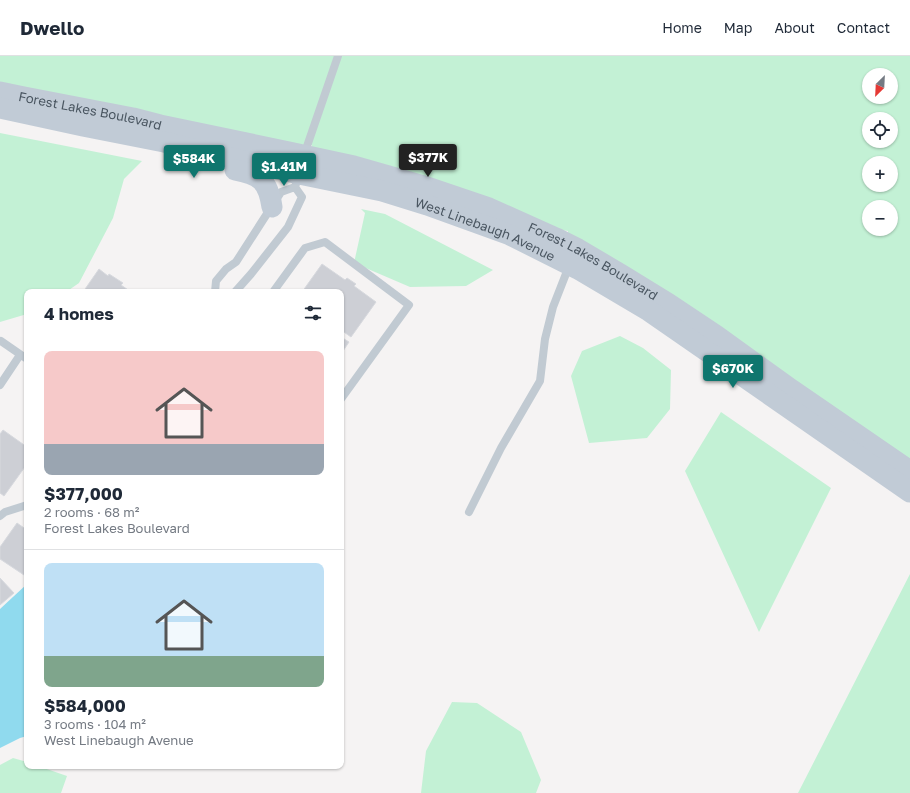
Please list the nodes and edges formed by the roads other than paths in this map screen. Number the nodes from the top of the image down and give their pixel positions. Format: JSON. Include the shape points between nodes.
{"nodes":[{"id":1,"x":338,"y":56,"type":"edge"},
{"id":2,"x":0,"y":92,"type":"edge"},
{"id":3,"x":0,"y":108,"type":"edge"},
{"id":4,"x":102,"y":130,"type":"junction"},
{"id":5,"x":132,"y":136,"type":"junction"},
{"id":6,"x":300,"y":169,"type":"junction"},
{"id":7,"x":272,"y":207,"type":"junction"},
{"id":8,"x":574,"y":257,"type":"junction"},
{"id":9,"x":215,"y":289,"type":"edge"},
{"id":10,"x":238,"y":289,"type":"edge"},
{"id":11,"x":275,"y":289,"type":"edge"},
{"id":12,"x":0,"y":341,"type":"edge"},
{"id":13,"x":24,"y":357,"type":"edge"},
{"id":14,"x":0,"y":385,"type":"edge"},
{"id":15,"x":344,"y":395,"type":"edge"},
{"id":16,"x":910,"y":471,"type":"edge"},
{"id":17,"x":910,"y":492,"type":"edge"},
{"id":18,"x":24,"y":506,"type":"edge"},
{"id":19,"x":469,"y":512,"type":"dead end"},
{"id":20,"x":0,"y":516,"type":"edge"}],
"edges":[{"from":1,"to":6,"type":"lane"},
{"from":2,"to":6,"type":"main road","name":"Forest Lakes Boulevard","via":[[133,118]]},
{"from":3,"to":4,"type":"main road","name":"West Linebaugh Avenue"},
{"from":4,"to":5,"type":"main road","name":"West Linebaugh Avenue"},
{"from":4,"to":6,"type":"main road","via":[[136,128],[278,159]]},
{"from":5,"to":6,"type":"main road","name":"West Linebaugh Avenue"},
{"from":5,"to":7,"type":"main road","via":[[180,158],[256,176],[266,186]]},
{"from":6,"to":7,"type":"lane"},
{"from":6,"to":8,"type":"main road","name":"West Linebaugh Avenue","via":[[427,205]]},
{"from":6,"to":8,"type":"main road","name":"Forest Lakes Boulevard","via":[[375,172],[431,188],[489,208],[558,239]]},
{"from":6,"to":10,"type":"lane","via":[[302,197],[288,227]]},
{"from":7,"to":9,"type":"lane","via":[[236,262],[216,281]]},
{"from":8,"to":16,"type":"main road","name":"Forest Lakes Boulevard","via":[[622,275],[669,304]]},
{"from":8,"to":17,"type":"main road","name":"West Linebaugh Avenue"},
{"from":8,"to":19,"type":"lane","via":[[553,307],[545,339],[540,381],[501,448]]},
{"from":11,"to":15,"type":"lane","via":[[305,248],[325,242],[409,305]]},
{"from":12,"to":13,"type":"lane"},
{"from":13,"to":14,"type":"lane"},
{"from":18,"to":20,"type":"lane"}]}
